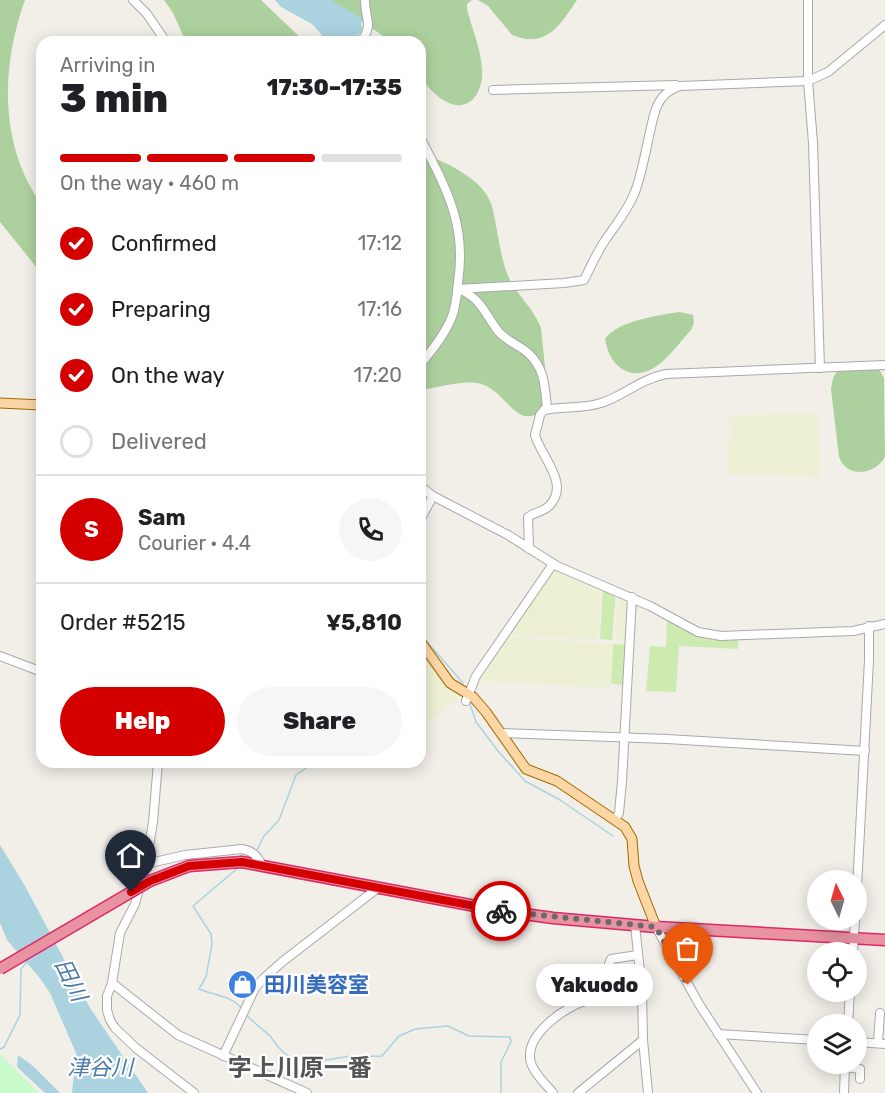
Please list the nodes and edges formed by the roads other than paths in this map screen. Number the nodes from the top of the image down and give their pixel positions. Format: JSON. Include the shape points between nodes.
{"nodes":[{"id":1,"x":133,"y":0,"type":"edge"},
{"id":2,"x":365,"y":0,"type":"edge"},
{"id":3,"x":808,"y":0,"type":"edge"},
{"id":4,"x":885,"y":26,"type":"edge"},
{"id":5,"x":162,"y":36,"type":"edge"},
{"id":6,"x":365,"y":36,"type":"edge"},
{"id":7,"x":808,"y":81,"type":"junction"},
{"id":8,"x":680,"y":86,"type":"junction"},
{"id":9,"x":493,"y":90,"type":"dead end"},
{"id":10,"x":426,"y":149,"type":"edge"},
{"id":11,"x":457,"y":289,"type":"junction"},
{"id":12,"x":426,"y":357,"type":"edge"},
{"id":13,"x":885,"y":365,"type":"edge"},
{"id":14,"x":820,"y":368,"type":"junction"},
{"id":15,"x":0,"y":403,"type":"edge"},
{"id":16,"x":36,"y":405,"type":"edge"},
{"id":17,"x":547,"y":409,"type":"junction"},
{"id":18,"x":426,"y":491,"type":"edge"},
{"id":19,"x":433,"y":496,"type":"junction"},
{"id":20,"x":426,"y":509,"type":"edge"},
{"id":21,"x":529,"y":549,"type":"junction"},
{"id":22,"x":553,"y":564,"type":"junction"},
{"id":23,"x":632,"y":597,"type":"junction"},
{"id":24,"x":885,"y":624,"type":"edge"},
{"id":25,"x":869,"y":626,"type":"junction"},
{"id":26,"x":426,"y":649,"type":"edge"},
{"id":27,"x":0,"y":656,"type":"edge"},
{"id":28,"x":36,"y":670,"type":"edge"},
{"id":29,"x":468,"y":698,"type":"junction"},
{"id":30,"x":501,"y":732,"type":"junction"},
{"id":31,"x":624,"y":738,"type":"junction"},
{"id":32,"x":865,"y":751,"type":"junction"},
{"id":33,"x":153,"y":768,"type":"edge"},
{"id":34,"x":158,"y":768,"type":"edge"},
{"id":35,"x":157,"y":775,"type":"junction"},
{"id":36,"x":615,"y":820,"type":"junction"},
{"id":37,"x":260,"y":861,"type":"junction"},
{"id":38,"x":146,"y":864,"type":"junction"},
{"id":39,"x":858,"y":870,"type":"edge"},
{"id":40,"x":379,"y":887,"type":"junction"},
{"id":41,"x":635,"y":926,"type":"junction"},
{"id":42,"x":656,"y":927,"type":"junction"},
{"id":43,"x":854,"y":930,"type":"edge"},
{"id":44,"x":854,"y":938,"type":"junction"},
{"id":45,"x":885,"y":940,"type":"edge"},
{"id":46,"x":854,"y":942,"type":"edge"},
{"id":47,"x":638,"y":955,"type":"junction"},
{"id":48,"x":0,"y":969,"type":"edge"},
{"id":49,"x":112,"y":983,"type":"junction"},
{"id":50,"x":642,"y":991,"type":"junction"},
{"id":51,"x":612,"y":996,"type":"junction"},
{"id":52,"x":880,"y":1013,"type":"dead end"},
{"id":53,"x":718,"y":1034,"type":"junction"},
{"id":54,"x":807,"y":1039,"type":"edge"},
{"id":55,"x":643,"y":1040,"type":"junction"},
{"id":56,"x":881,"y":1044,"type":"edge"},
{"id":57,"x":223,"y":1056,"type":"junction"},
{"id":58,"x":845,"y":1074,"type":"edge"},
{"id":59,"x":860,"y":1074,"type":"edge"},
{"id":60,"x":860,"y":1079,"type":"dead end"},
{"id":61,"x":194,"y":1093,"type":"edge"},
{"id":62,"x":308,"y":1093,"type":"edge"},
{"id":63,"x":553,"y":1093,"type":"edge"},
{"id":64,"x":578,"y":1093,"type":"edge"},
{"id":65,"x":648,"y":1093,"type":"edge"},
{"id":66,"x":757,"y":1093,"type":"edge"},
{"id":67,"x":844,"y":1093,"type":"edge"}],
"edges":[{"from":1,"to":5,"type":"street"},
{"from":2,"to":6,"type":"street","via":[[369,24]]},
{"from":3,"to":7,"type":"street"},
{"from":4,"to":7,"type":"street","via":[[828,72]]},
{"from":7,"to":8,"type":"street"},
{"from":7,"to":14,"type":"street"},
{"from":8,"to":9,"type":"street"},
{"from":8,"to":11,"type":"street","via":[[658,103],[635,192],[584,280]]},
{"from":10,"to":11,"type":"street","via":[[457,220],[461,252]]},
{"from":11,"to":12,"type":"street","via":[[447,328]]},
{"from":11,"to":17,"type":"street","via":[[478,301],[502,334],[534,360],[545,382]]},
{"from":13,"to":14,"type":"street"},
{"from":14,"to":17,"type":"street","via":[[655,376],[601,404]]},
{"from":15,"to":16,"type":"main road"},
{"from":17,"to":21,"type":"street","via":[[540,415],[536,435],[554,470],[556,490],[548,507],[528,517]]},
{"from":18,"to":19,"type":"street"},
{"from":19,"to":20,"type":"street"},
{"from":19,"to":21,"type":"street"},
{"from":21,"to":22,"type":"street"},
{"from":22,"to":23,"type":"street"},
{"from":22,"to":29,"type":"street","via":[[476,675]]},
{"from":23,"to":25,"type":"street","via":[[711,636],[854,631]]},
{"from":23,"to":31,"type":"street"},
{"from":24,"to":25,"type":"street"},
{"from":25,"to":32,"type":"street"},
{"from":26,"to":29,"type":"main road","via":[[450,683]]},
{"from":27,"to":28,"type":"street"},
{"from":29,"to":30,"type":"main road","via":[[486,712]]},
{"from":30,"to":31,"type":"street"},
{"from":30,"to":36,"type":"main road","via":[[526,769],[557,781]]},
{"from":31,"to":32,"type":"street"},
{"from":31,"to":36,"type":"street","via":[[619,813]]},
{"from":32,"to":39,"type":"street"},
{"from":33,"to":35,"type":"street"},
{"from":34,"to":35,"type":"street"},
{"from":35,"to":38,"type":"street"},
{"from":36,"to":42,"type":"main road","via":[[625,826],[632,839],[638,881]]},
{"from":37,"to":38,"type":"street","via":[[250,850],[228,849]]},
{"from":37,"to":40,"type":"highway"},
{"from":37,"to":48,"type":"highway","bridge":true,"via":[[189,866],[150,881]]},
{"from":38,"to":49,"type":"street","via":[[135,904],[120,933]]},
{"from":40,"to":41,"type":"highway","via":[[502,911]]},
{"from":40,"to":57,"type":"street","via":[[282,962],[255,988]]},
{"from":41,"to":42,"type":"highway"},
{"from":41,"to":47,"type":"street"},
{"from":42,"to":44,"type":"highway"},
{"from":42,"to":53,"type":"street"},
{"from":43,"to":44,"type":"street"},
{"from":44,"to":45,"type":"highway"},
{"from":44,"to":46,"type":"street"},
{"from":47,"to":50,"type":"street"},
{"from":47,"to":51,"type":"street","via":[[611,959]]},
{"from":49,"to":57,"type":"street","via":[[178,1035]]},
{"from":49,"to":61,"type":"street","via":[[107,1010],[110,1020],[136,1048]]},
{"from":50,"to":51,"type":"street"},
{"from":50,"to":55,"type":"street"},
{"from":51,"to":63,"type":"street","via":[[578,1004],[538,1034],[530,1060]]},
{"from":52,"to":56,"type":"street"},
{"from":53,"to":54,"type":"street"},
{"from":53,"to":66,"type":"street"},
{"from":55,"to":64,"type":"street"},
{"from":55,"to":65,"type":"street"},
{"from":57,"to":62,"type":"street"},
{"from":58,"to":67,"type":"street"},
{"from":59,"to":60,"type":"street"}]}
